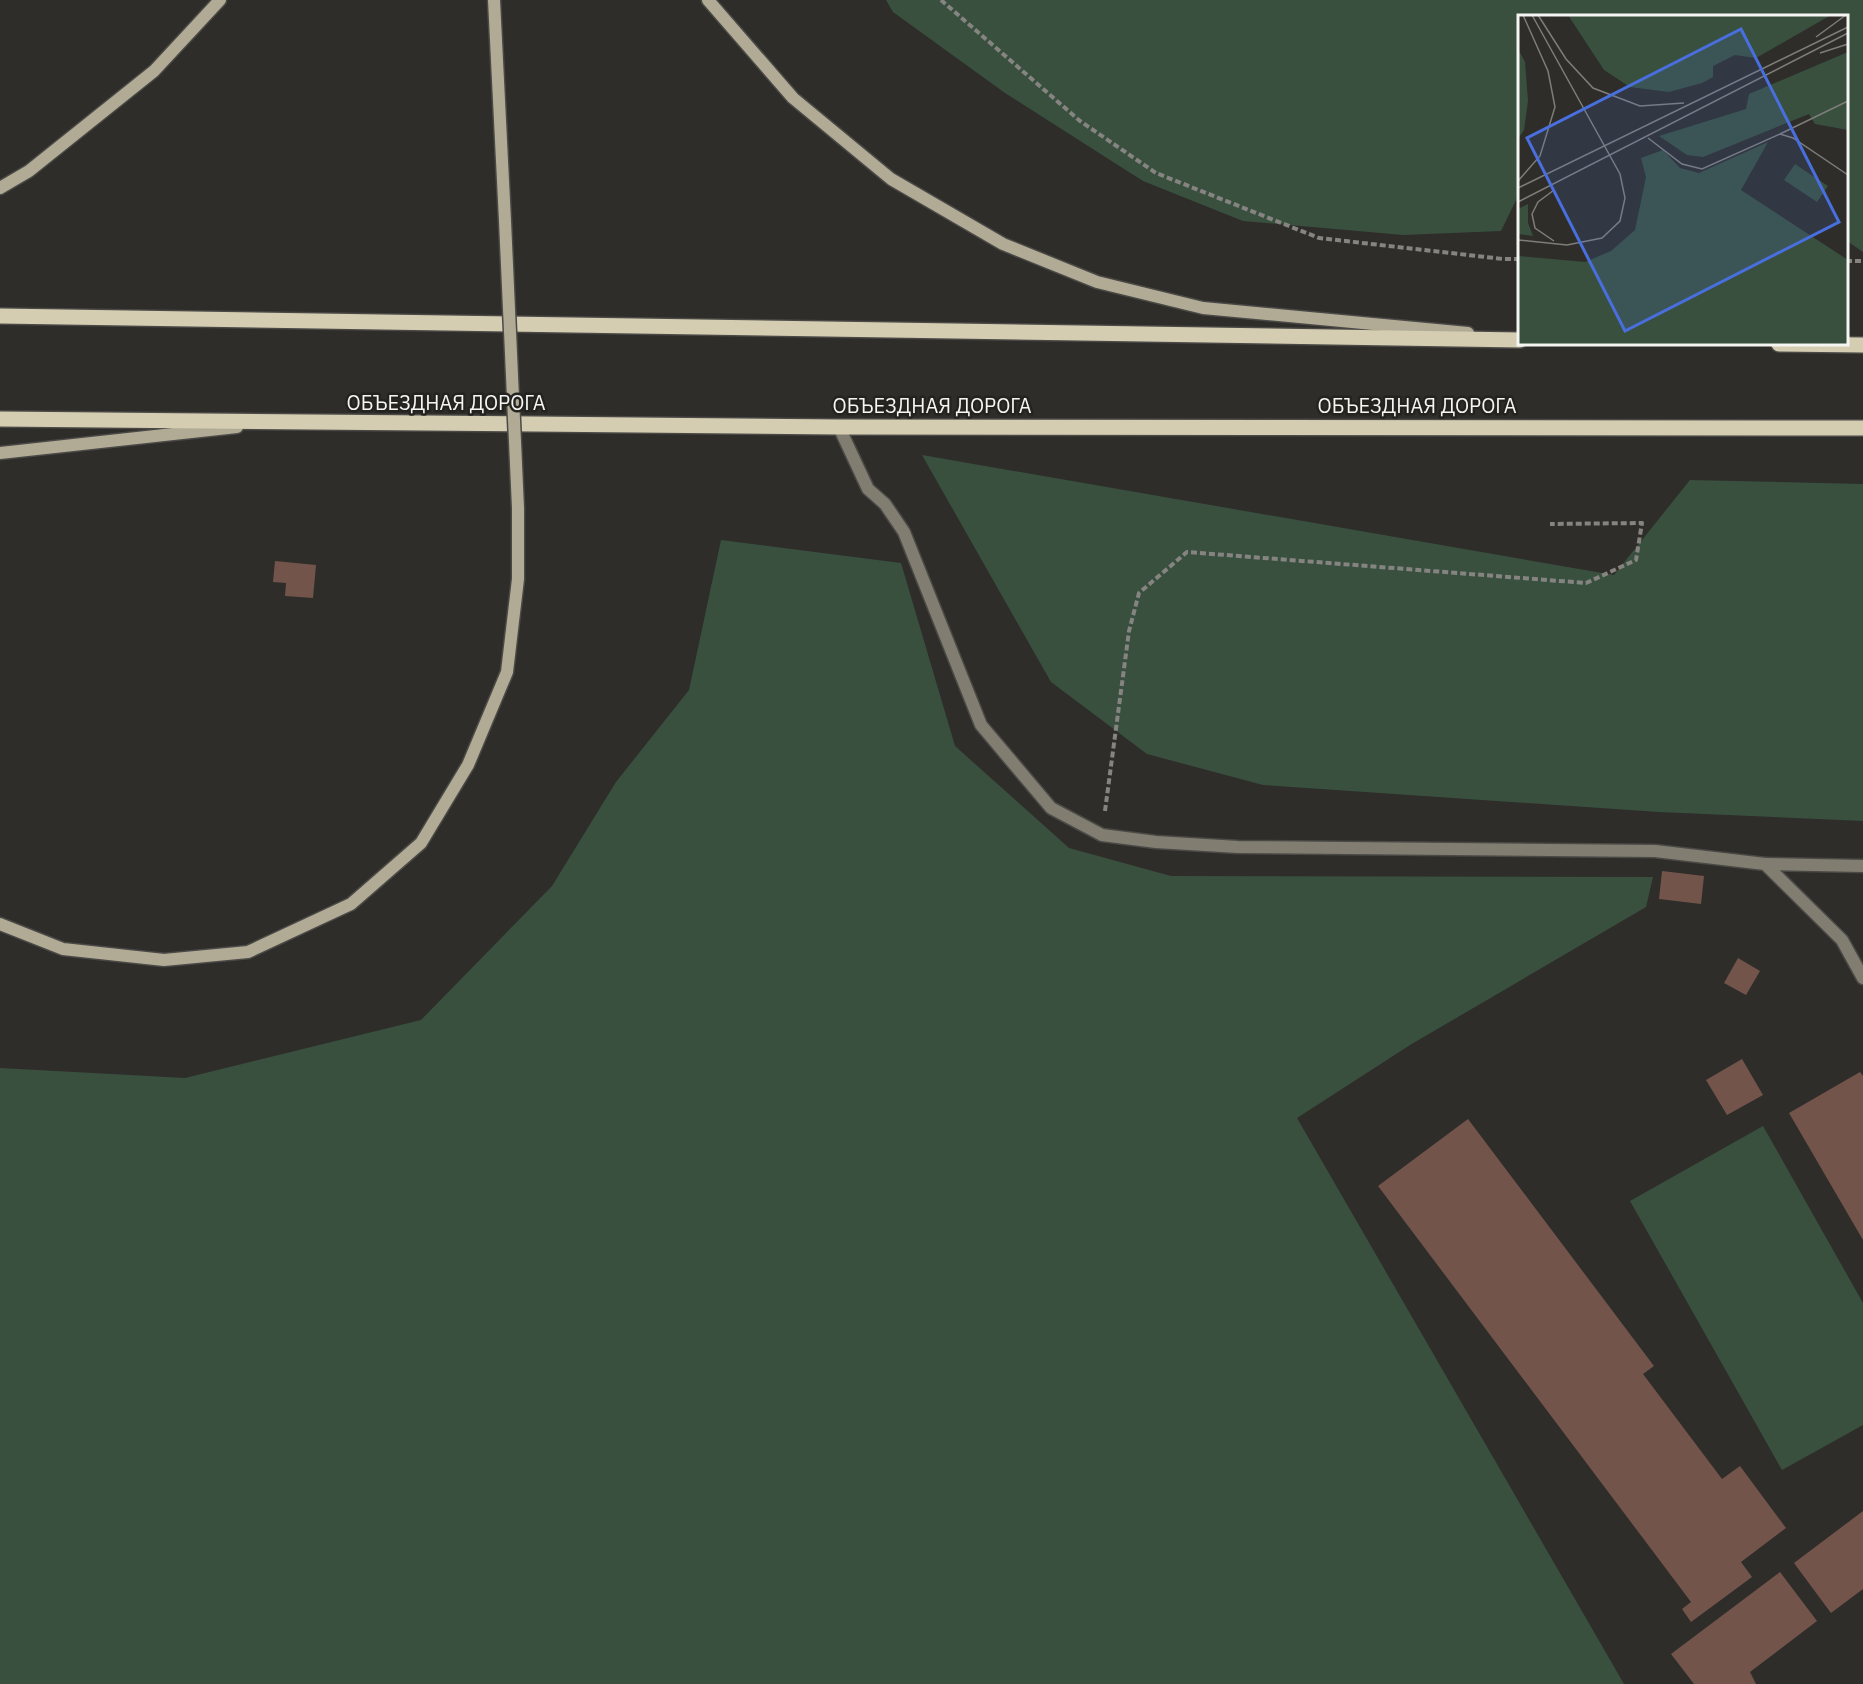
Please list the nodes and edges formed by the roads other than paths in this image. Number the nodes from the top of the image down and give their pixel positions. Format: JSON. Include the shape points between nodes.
{"nodes":[{"id":1,"x":220,"y":0,"type":"edge"},
{"id":2,"x":494,"y":0,"type":"edge"},
{"id":3,"x":708,"y":0,"type":"edge"},
{"id":4,"x":0,"y":188,"type":"edge"},
{"id":5,"x":0,"y":316,"type":"edge"},
{"id":6,"x":1518,"y":339,"type":"edge"},
{"id":7,"x":1518,"y":339,"type":"edge"},
{"id":8,"x":1848,"y":345,"type":"edge"},
{"id":9,"x":1863,"y":345,"type":"edge"},
{"id":10,"x":0,"y":419,"type":"edge"},
{"id":11,"x":272,"y":423,"type":"junction"},
{"id":12,"x":839,"y":427,"type":"junction"},
{"id":13,"x":1863,"y":428,"type":"edge"},
{"id":14,"x":0,"y":453,"type":"edge"},
{"id":15,"x":1765,"y":864,"type":"junction"},
{"id":16,"x":1863,"y":866,"type":"edge"},
{"id":17,"x":0,"y":924,"type":"edge"},
{"id":18,"x":1863,"y":978,"type":"edge"}],
"edges":[{"from":1,"to":4,"type":"main road","via":[[154,71],[29,171]]},
{"from":2,"to":17,"type":"main road","bridge":true,"via":[[518,579],[507,672],[468,765],[421,843],[351,904],[248,952],[164,960],[63,949]]},
{"from":3,"to":6,"type":"main road","via":[[793,98],[891,179],[1003,244],[1097,282],[1203,308]]},
{"from":5,"to":7,"type":"main road"},
{"from":8,"to":9,"type":"main road"},
{"from":10,"to":11,"type":"main road","name":"ОБЪЕЗДНАЯ ДОРОГА"},
{"from":11,"to":12,"type":"main road","name":"ОБЪЕЗДНАЯ ДОРОГА"},
{"from":11,"to":14,"type":"main road"},
{"from":12,"to":13,"type":"main road","name":"ОБЪЕЗДНАЯ ДОРОГА"},
{"from":12,"to":15,"type":"lane","via":[[868,489],[885,504],[904,532],[981,725],[1051,808],[1102,835],[1238,847],[1655,851]]},
{"from":15,"to":16,"type":"lane"},
{"from":15,"to":18,"type":"lane","via":[[1842,940]]}]}
